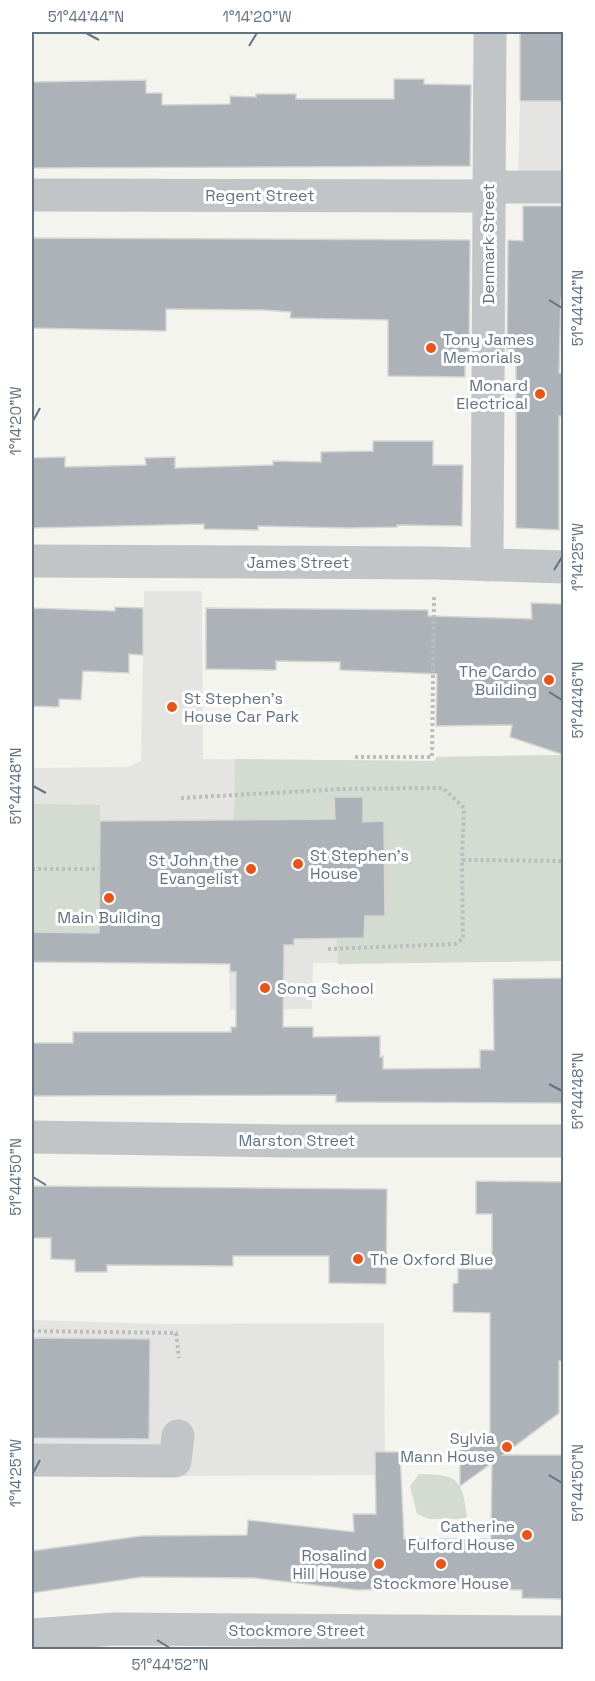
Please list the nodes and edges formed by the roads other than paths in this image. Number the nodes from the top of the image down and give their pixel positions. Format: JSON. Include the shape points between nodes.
{"nodes":[{"id":1,"x":490,"y":32,"type":"edge"},
{"id":2,"x":564,"y":187,"type":"edge"},
{"id":3,"x":488,"y":191,"type":"junction"},
{"id":4,"x":32,"y":195,"type":"edge"},
{"id":5,"x":32,"y":561,"type":"edge"},
{"id":6,"x":487,"y":565,"type":"junction"},
{"id":7,"x":564,"y":567,"type":"edge"},
{"id":8,"x":32,"y":1137,"type":"edge"},
{"id":9,"x":564,"y":1141,"type":"edge"},
{"id":10,"x":178,"y":1436,"type":"dead end"},
{"id":11,"x":32,"y":1460,"type":"edge"},
{"id":12,"x":564,"y":1632,"type":"edge"},
{"id":13,"x":32,"y":1635,"type":"edge"}],
"edges":[{"from":1,"to":3,"type":"street","name":"Denmark Street"},
{"from":2,"to":3,"type":"street","name":"Regent Street"},
{"from":3,"to":4,"type":"street","name":"Regent Street"},
{"from":3,"to":6,"type":"street","name":"Denmark Street"},
{"from":5,"to":6,"type":"street","name":"James Street"},
{"from":6,"to":7,"type":"street","name":"James Street"},
{"from":8,"to":9,"type":"street","name":"Marston Street"},
{"from":10,"to":11,"type":"street","via":[[175,1461]]},
{"from":12,"to":13,"type":"street","name":"Stockmore Street","via":[[116,1629]]}]}
